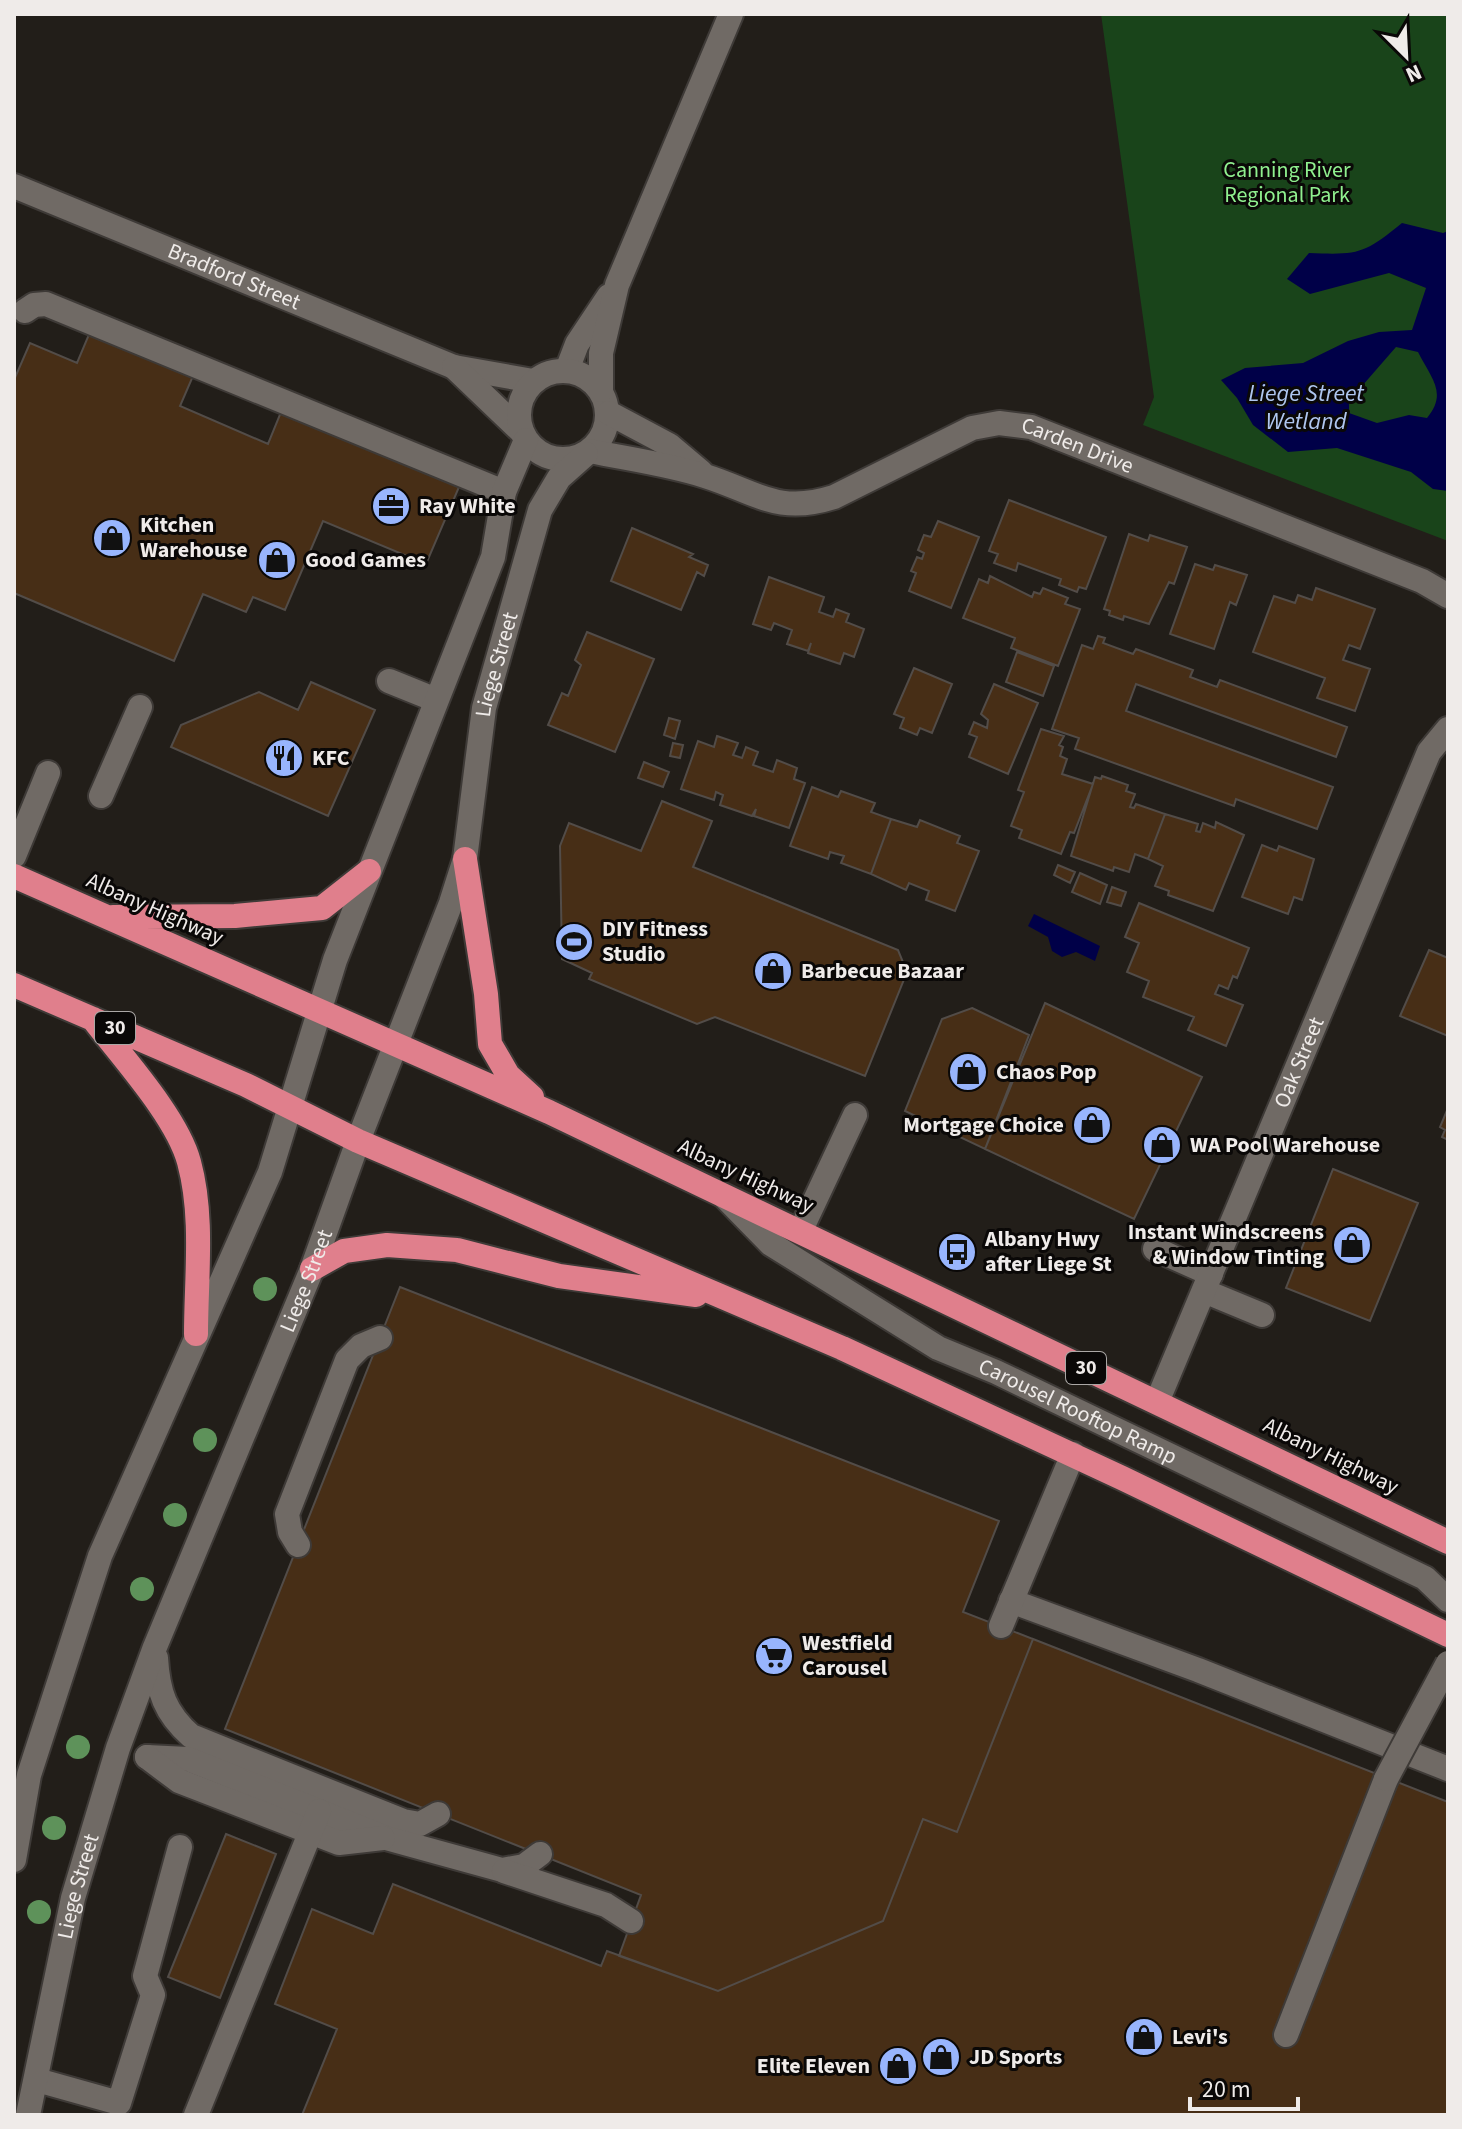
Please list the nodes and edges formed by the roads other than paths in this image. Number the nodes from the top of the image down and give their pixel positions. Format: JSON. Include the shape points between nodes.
{"nodes":[{"id":1,"x":731,"y":14,"type":"edge"},
{"id":2,"x":14,"y":186,"type":"edge"},
{"id":3,"x":617,"y":285,"type":"junction"},
{"id":4,"x":25,"y":311,"type":"dead end"},
{"id":5,"x":454,"y":367,"type":"junction"},
{"id":6,"x":567,"y":370,"type":"junction"},
{"id":7,"x":533,"y":381,"type":"junction"},
{"id":8,"x":601,"y":390,"type":"junction"},
{"id":9,"x":609,"y":413,"type":"junction"},
{"id":10,"x":524,"y":436,"type":"junction"},
{"id":11,"x":588,"y":452,"type":"junction"},
{"id":12,"x":706,"y":476,"type":"junction"},
{"id":13,"x":504,"y":492,"type":"junction"},
{"id":14,"x":1448,"y":596,"type":"edge"},
{"id":15,"x":389,"y":681,"type":"dead end"},
{"id":16,"x":436,"y":700,"type":"junction"},
{"id":17,"x":140,"y":707,"type":"dead end"},
{"id":18,"x":1448,"y":729,"type":"edge"},
{"id":19,"x":48,"y":773,"type":"dead end"},
{"id":20,"x":101,"y":796,"type":"dead end"},
{"id":21,"x":14,"y":856,"type":"edge"},
{"id":22,"x":465,"y":859,"type":"junction"},
{"id":23,"x":369,"y":871,"type":"junction"},
{"id":24,"x":14,"y":876,"type":"edge"},
{"id":25,"x":106,"y":917,"type":"junction"},
{"id":26,"x":14,"y":985,"type":"edge"},
{"id":27,"x":319,"y":1010,"type":"junction"},
{"id":28,"x":93,"y":1018,"type":"junction"},
{"id":29,"x":395,"y":1043,"type":"junction"},
{"id":30,"x":290,"y":1109,"type":"junction"},
{"id":31,"x":549,"y":1112,"type":"junction"},
{"id":32,"x":855,"y":1115,"type":"dead end"},
{"id":33,"x":358,"y":1141,"type":"junction"},
{"id":34,"x":723,"y":1195,"type":"junction"},
{"id":35,"x":801,"y":1230,"type":"junction"},
{"id":36,"x":1155,"y":1249,"type":"dead end"},
{"id":37,"x":312,"y":1269,"type":"junction"},
{"id":38,"x":1208,"y":1282,"type":"junction"},
{"id":39,"x":730,"y":1300,"type":"junction"},
{"id":40,"x":1262,"y":1315,"type":"dead end"},
{"id":41,"x":196,"y":1334,"type":"junction"},
{"id":42,"x":380,"y":1338,"type":"dead end"},
{"id":43,"x":1157,"y":1402,"type":"junction"},
{"id":44,"x":1073,"y":1454,"type":"junction"},
{"id":45,"x":1448,"y":1542,"type":"edge"},
{"id":46,"x":298,"y":1545,"type":"dead end"},
{"id":47,"x":1448,"y":1600,"type":"edge"},
{"id":48,"x":1011,"y":1601,"type":"junction"},
{"id":49,"x":1001,"y":1626,"type":"dead end"},
{"id":50,"x":1448,"y":1635,"type":"edge"},
{"id":51,"x":155,"y":1647,"type":"junction"},
{"id":52,"x":1448,"y":1663,"type":"edge"},
{"id":53,"x":118,"y":1748,"type":"junction"},
{"id":54,"x":1448,"y":1769,"type":"edge"},
{"id":55,"x":438,"y":1814,"type":"dead end"},
{"id":56,"x":315,"y":1822,"type":"junction"},
{"id":57,"x":180,"y":1847,"type":"dead end"},
{"id":58,"x":540,"y":1854,"type":"dead end"},
{"id":59,"x":14,"y":1860,"type":"edge"},
{"id":60,"x":502,"y":1870,"type":"junction"},
{"id":61,"x":631,"y":1921,"type":"dead end"},
{"id":62,"x":1286,"y":2035,"type":"dead end"},
{"id":63,"x":37,"y":2080,"type":"junction"},
{"id":64,"x":28,"y":2115,"type":"edge"},
{"id":65,"x":196,"y":2115,"type":"edge"}],
"edges":[{"from":1,"to":3,"type":"street"},
{"from":2,"to":5,"type":"street","name":"Bradford Street"},
{"from":3,"to":6,"type":"street","via":[[577,344]]},
{"from":3,"to":8,"type":"street","via":[[601,353]]},
{"from":4,"to":13,"type":"street","via":[[46,304]]},
{"from":5,"to":7,"type":"street","name":"Bradford Street"},
{"from":5,"to":10,"type":"street","name":"Bradford Street"},
{"from":6,"to":7,"type":"street"},
{"from":6,"to":8,"type":"street","via":[[586,376]]},
{"from":7,"to":10,"type":"street","name":"Liege Street","via":[[518,414]]},
{"from":8,"to":9,"type":"street"},
{"from":9,"to":11,"type":"street","name":"Liege Street","via":[[604,434]]},
{"from":9,"to":12,"type":"street","name":"Carden Drive","via":[[669,445]]},
{"from":10,"to":11,"type":"street","via":[[542,455],[564,460]]},
{"from":10,"to":13,"type":"street","name":"Liege Street"},
{"from":11,"to":12,"type":"street","name":"Carden Drive"},
{"from":11,"to":22,"type":"street","name":"Liege Street","via":[[559,478],[540,510],[484,708]]},
{"from":12,"to":14,"type":"street","name":"Carden Drive","via":[[766,502],[811,504],[972,428],[999,423],[1031,427],[1422,581]]},
{"from":13,"to":16,"type":"street","name":"Liege Street","via":[[493,557]]},
{"from":15,"to":16,"type":"street"},
{"from":16,"to":23,"type":"street","name":"Liege Street"},
{"from":17,"to":20,"type":"street"},
{"from":18,"to":38,"type":"street","name":"Oak Street","via":[[1429,752]]},
{"from":19,"to":21,"type":"street"},
{"from":22,"to":29,"type":"street","name":"Liege Street"},
{"from":22,"to":31,"type":"highway","via":[[490,1044],[508,1075]]},
{"from":23,"to":25,"type":"highway","via":[[322,908],[235,916]]},
{"from":23,"to":27,"type":"street","name":"Liege Street"},
{"from":24,"to":25,"type":"highway","name":"Albany Highway","number":"30"},
{"from":25,"to":27,"type":"highway","name":"Albany Highway","number":"30"},
{"from":26,"to":28,"type":"highway","number":"30"},
{"from":27,"to":29,"type":"highway","name":"Albany Highway","number":"30"},
{"from":27,"to":30,"type":"street","name":"Liege Street"},
{"from":28,"to":30,"type":"highway","number":"30"},
{"from":28,"to":41,"type":"highway","via":[[158,1104],[189,1160],[196,1201]]},
{"from":29,"to":31,"type":"highway","name":"Albany Highway","number":"30"},
{"from":29,"to":33,"type":"street","name":"Liege Street"},
{"from":30,"to":33,"type":"highway","number":"30"},
{"from":30,"to":41,"type":"street","name":"Liege Street","via":[[270,1172]]},
{"from":31,"to":34,"type":"highway","name":"Albany Highway","number":"30"},
{"from":32,"to":35,"type":"street"},
{"from":33,"to":37,"type":"street","name":"Liege Street"},
{"from":33,"to":39,"type":"highway","number":"30"},
{"from":34,"to":35,"type":"highway","name":"Albany Highway","number":"30"},
{"from":34,"to":47,"type":"street","name":"Carousel Rooftop Ramp","via":[[771,1244],[938,1348],[1425,1578]]},
{"from":35,"to":43,"type":"highway","name":"Albany Highway","number":"30"},
{"from":36,"to":38,"type":"street"},
{"from":37,"to":39,"type":"highway","via":[[344,1251],[401,1246],[457,1250],[559,1276]]},
{"from":37,"to":51,"type":"street","name":"Liege Street"},
{"from":38,"to":40,"type":"street"},
{"from":38,"to":43,"type":"street","name":"Oak Street"},
{"from":39,"to":44,"type":"highway","number":"30"},
{"from":41,"to":59,"type":"street","name":"Liege Street","via":[[78,1617],[29,1775]]},
{"from":42,"to":46,"type":"street","via":[[347,1360],[287,1514]]},
{"from":43,"to":45,"type":"highway","name":"Albany Highway","number":"30"},
{"from":44,"to":48,"type":"street"},
{"from":44,"to":50,"type":"highway","number":"30"},
{"from":48,"to":49,"type":"street"},
{"from":48,"to":54,"type":"street"},
{"from":51,"to":53,"type":"street","name":"Liege Street"},
{"from":51,"to":55,"type":"street","via":[[157,1686],[169,1717],[191,1736],[403,1821],[420,1824]]},
{"from":52,"to":62,"type":"street","bridge":true,"via":[[1386,1779]]},
{"from":53,"to":56,"type":"street","via":[[147,1757],[179,1781]]},
{"from":53,"to":63,"type":"street","name":"Liege Street","via":[[73,1898]]},
{"from":56,"to":60,"type":"street","via":[[339,1843],[386,1838]]},
{"from":56,"to":65,"type":"street"},
{"from":57,"to":63,"type":"street","via":[[145,1976],[153,1995],[119,2103]]},
{"from":58,"to":60,"type":"street","via":[[524,1866]]},
{"from":60,"to":61,"type":"street","via":[[610,1894]]},
{"from":63,"to":64,"type":"street","name":"Liege Street"}]}
